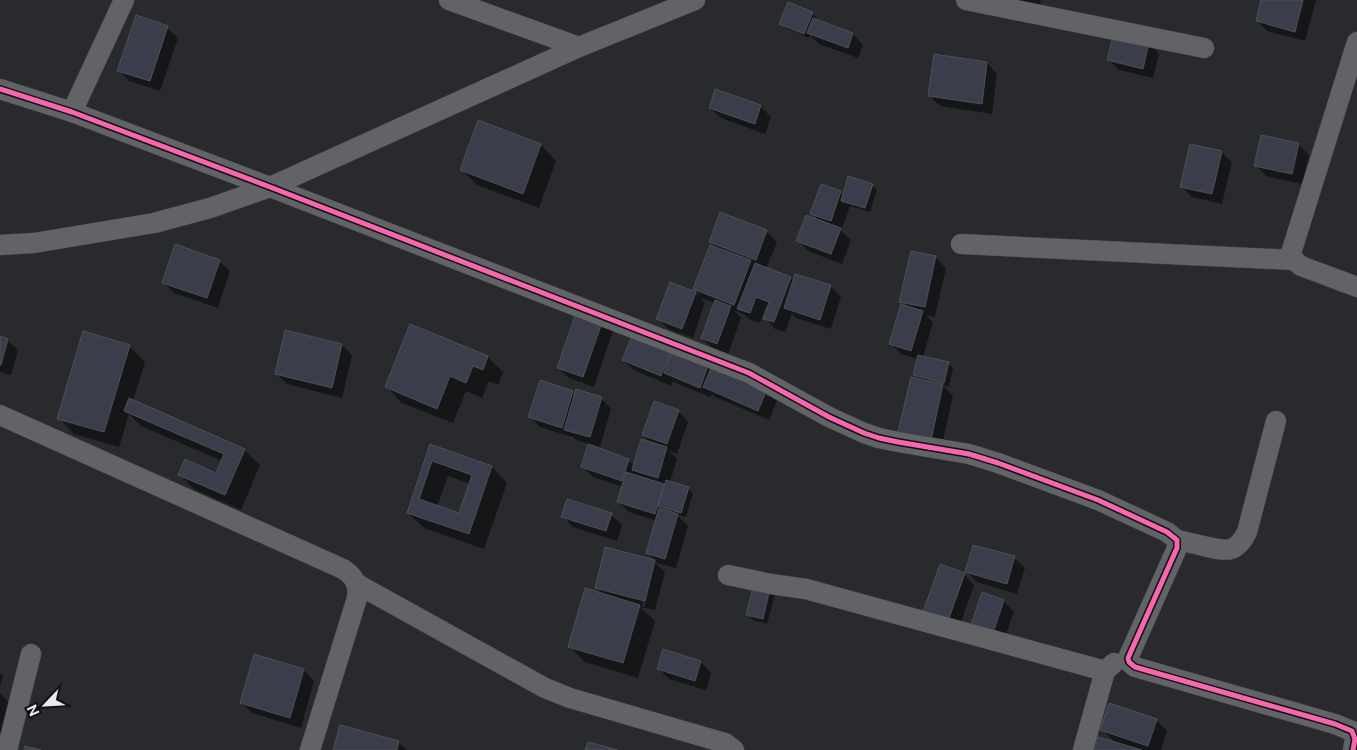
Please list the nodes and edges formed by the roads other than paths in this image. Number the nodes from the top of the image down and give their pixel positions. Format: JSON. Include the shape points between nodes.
{"nodes":[{"id":1,"x":124,"y":0,"type":"edge"},
{"id":2,"x":450,"y":0,"type":"edge"},
{"id":3,"x":696,"y":0,"type":"edge"},
{"id":4,"x":966,"y":0,"type":"edge"},
{"id":5,"x":1357,"y":42,"type":"edge"},
{"id":6,"x":579,"y":48,"type":"junction"},
{"id":7,"x":1204,"y":48,"type":"dead end"},
{"id":8,"x":0,"y":88,"type":"edge"},
{"id":9,"x":72,"y":112,"type":"junction"},
{"id":10,"x":270,"y":187,"type":"junction"},
{"id":11,"x":961,"y":244,"type":"dead end"},
{"id":12,"x":0,"y":245,"type":"edge"},
{"id":13,"x":1294,"y":260,"type":"junction"},
{"id":14,"x":1357,"y":287,"type":"edge"},
{"id":15,"x":0,"y":415,"type":"edge"},
{"id":16,"x":1276,"y":421,"type":"dead end"},
{"id":17,"x":1177,"y":540,"type":"junction"},
{"id":18,"x":728,"y":575,"type":"dead end"},
{"id":19,"x":357,"y":584,"type":"junction"},
{"id":20,"x":31,"y":654,"type":"dead end"},
{"id":21,"x":1128,"y":661,"type":"junction"},
{"id":22,"x":1105,"y":671,"type":"junction"},
{"id":23,"x":7,"y":750,"type":"edge"},
{"id":24,"x":310,"y":750,"type":"edge"},
{"id":25,"x":734,"y":750,"type":"edge"},
{"id":26,"x":1083,"y":750,"type":"edge"},
{"id":27,"x":1353,"y":750,"type":"edge"}],
"edges":[{"from":1,"to":9,"type":"street"},
{"from":2,"to":6,"type":"street"},
{"from":3,"to":6,"type":"street"},
{"from":4,"to":7,"type":"street"},
{"from":5,"to":13,"type":"street","via":[[1291,250]]},
{"from":6,"to":10,"type":"street"},
{"from":8,"to":9,"type":"street"},
{"from":9,"to":10,"type":"street"},
{"from":10,"to":12,"type":"street","via":[[154,223],[34,243]]},
{"from":10,"to":17,"type":"street","via":[[749,373],[864,433],[998,462],[1098,500],[1168,532]]},
{"from":11,"to":13,"type":"street"},
{"from":13,"to":14,"type":"street","via":[[1301,266]]},
{"from":15,"to":19,"type":"street","via":[[343,569]]},
{"from":16,"to":17,"type":"street","via":[[1243,540],[1234,548],[1223,550]]},
{"from":17,"to":21,"type":"street","via":[[1174,557]]},
{"from":18,"to":22,"type":"street","via":[[806,589]]},
{"from":19,"to":24,"type":"street","via":[[357,598]]},
{"from":19,"to":25,"type":"street","via":[[544,688],[725,743]]},
{"from":20,"to":23,"type":"street"},
{"from":21,"to":22,"type":"street","via":[[1113,663]]},
{"from":21,"to":27,"type":"street","via":[[1135,667],[1335,724],[1352,731],[1355,739]]},
{"from":22,"to":26,"type":"street"}]}
